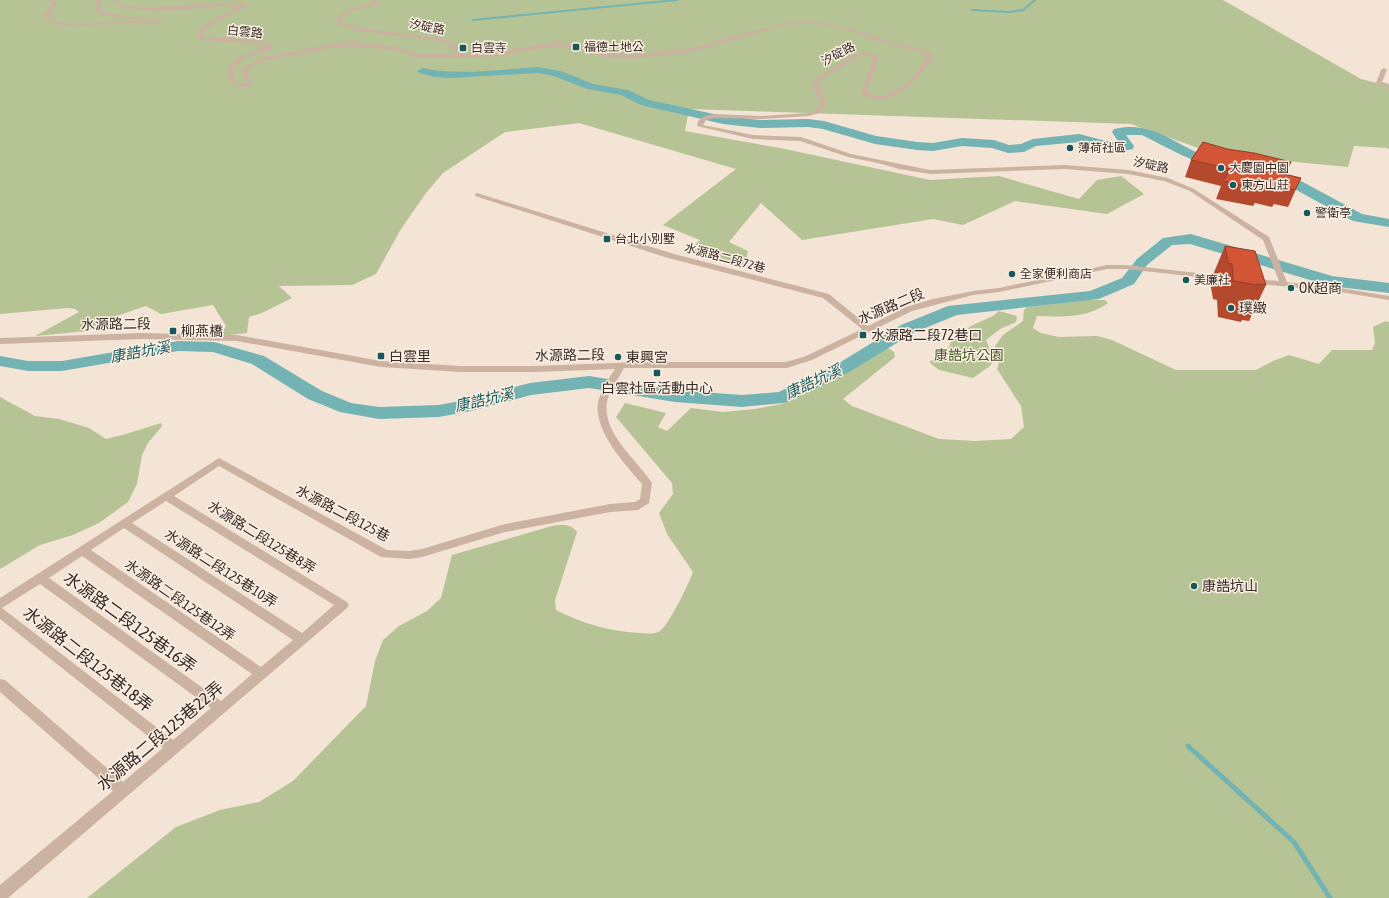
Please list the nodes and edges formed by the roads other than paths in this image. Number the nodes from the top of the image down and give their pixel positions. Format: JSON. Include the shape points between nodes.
{"nodes":[{"id":1,"x":50,"y":0,"type":"edge"},
{"id":2,"x":98,"y":0,"type":"edge"},
{"id":3,"x":113,"y":0,"type":"edge"},
{"id":4,"x":372,"y":0,"type":"edge"},
{"id":5,"x":471,"y":56,"type":"junction"},
{"id":6,"x":1384,"y":70,"type":"dead end"},
{"id":7,"x":1389,"y":86,"type":"edge"},
{"id":8,"x":477,"y":195,"type":"dead end"},
{"id":9,"x":1284,"y":285,"type":"junction"},
{"id":10,"x":1389,"y":298,"type":"edge"},
{"id":11,"x":867,"y":329,"type":"junction"},
{"id":12,"x":0,"y":340,"type":"edge"},
{"id":13,"x":619,"y":370,"type":"junction"},
{"id":14,"x":166,"y":496,"type":"junction"},
{"id":15,"x":124,"y":523,"type":"junction"},
{"id":16,"x":82,"y":550,"type":"junction"},
{"id":17,"x":40,"y":578,"type":"junction"},
{"id":18,"x":0,"y":604,"type":"edge"},
{"id":19,"x":343,"y":605,"type":"joint"},
{"id":20,"x":0,"y":612,"type":"edge"},
{"id":21,"x":302,"y":639,"type":"junction"},
{"id":22,"x":261,"y":674,"type":"junction"},
{"id":23,"x":0,"y":684,"type":"edge"},
{"id":24,"x":220,"y":708,"type":"junction"},
{"id":25,"x":173,"y":748,"type":"junction"},
{"id":26,"x":123,"y":791,"type":"junction"},
{"id":27,"x":0,"y":895,"type":"edge"}],
"edges":[{"from":1,"to":2,"type":"street","via":[[55,4],[47,17],[65,25],[154,23],[164,20],[102,14],[98,10]]},
{"from":3,"to":5,"type":"street","name":"白雲路","via":[[118,5],[131,8],[244,5],[214,21],[199,33],[200,37],[210,39],[270,45],[267,49],[243,57],[230,68],[231,80],[243,86],[250,84],[245,76],[246,68],[261,60],[330,46],[355,44],[399,49],[418,56]]},
{"from":4,"to":5,"type":"street","name":"汐碇路","via":[[379,4],[350,10],[338,19],[341,24],[359,29],[446,41],[461,54]]},
{"from":5,"to":9,"type":"street","name":"汐碇路","via":[[500,54],[555,44],[569,45],[604,55],[645,56],[692,50],[770,27],[798,22],[849,29],[920,50],[930,57],[919,74],[894,94],[881,99],[867,97],[864,94],[876,57],[862,54],[818,79],[815,85],[824,104],[816,112],[809,115],[775,117],[714,116],[702,119],[700,126],[753,137],[801,139],[850,156],[930,172],[1064,167],[1128,172],[1166,179],[1192,190],[1266,239]]},
{"from":6,"to":7,"type":"street","via":[[1379,83]]},
{"from":8,"to":11,"type":"street","name":"水源路二段72巷","via":[[672,256],[826,296]]},
{"from":9,"to":10,"type":"street"},
{"from":9,"to":11,"type":"street","name":"水源路二段","via":[[1126,267],[1107,268],[936,301],[909,309]]},
{"from":11,"to":13,"type":"street","name":"水源路二段","via":[[809,358],[786,365],[639,365]]},
{"from":12,"to":13,"type":"street","name":"水源路二段","via":[[142,336],[237,338],[391,365],[461,369]]},
{"from":13,"to":14,"type":"street","name":"水源路二段125巷","via":[[602,401],[603,418],[610,433],[647,483],[645,500],[638,506],[610,508],[505,528],[409,555],[385,554],[219,461]]},
{"from":14,"to":15,"type":"street","name":"水源路二段125巷"},
{"from":14,"to":19,"type":"street","name":"水源路二段125巷8弄"},
{"from":15,"to":16,"type":"street","name":"水源路二段125巷"},
{"from":15,"to":21,"type":"street","name":"水源路二段125巷10弄"},
{"from":16,"to":17,"type":"street","name":"水源路二段125巷"},
{"from":16,"to":22,"type":"street","name":"水源路二段125巷12弄"},
{"from":17,"to":18,"type":"street","name":"水源路二段125巷"},
{"from":17,"to":24,"type":"street","name":"水源路二段125巷16弄"},
{"from":19,"to":21,"type":"street","name":"水源路二段125巷22弄"},
{"from":20,"to":25,"type":"street","name":"水源路二段125巷18弄"},
{"from":21,"to":22,"type":"street","name":"水源路二段125巷22弄"},
{"from":22,"to":24,"type":"street","name":"水源路二段125巷22弄"},
{"from":23,"to":26,"type":"street"},
{"from":24,"to":25,"type":"street","name":"水源路二段125巷22弄"},
{"from":25,"to":26,"type":"street","name":"水源路二段125巷22弄"},
{"from":26,"to":27,"type":"street","name":"水源路二段125巷22弄"}]}
